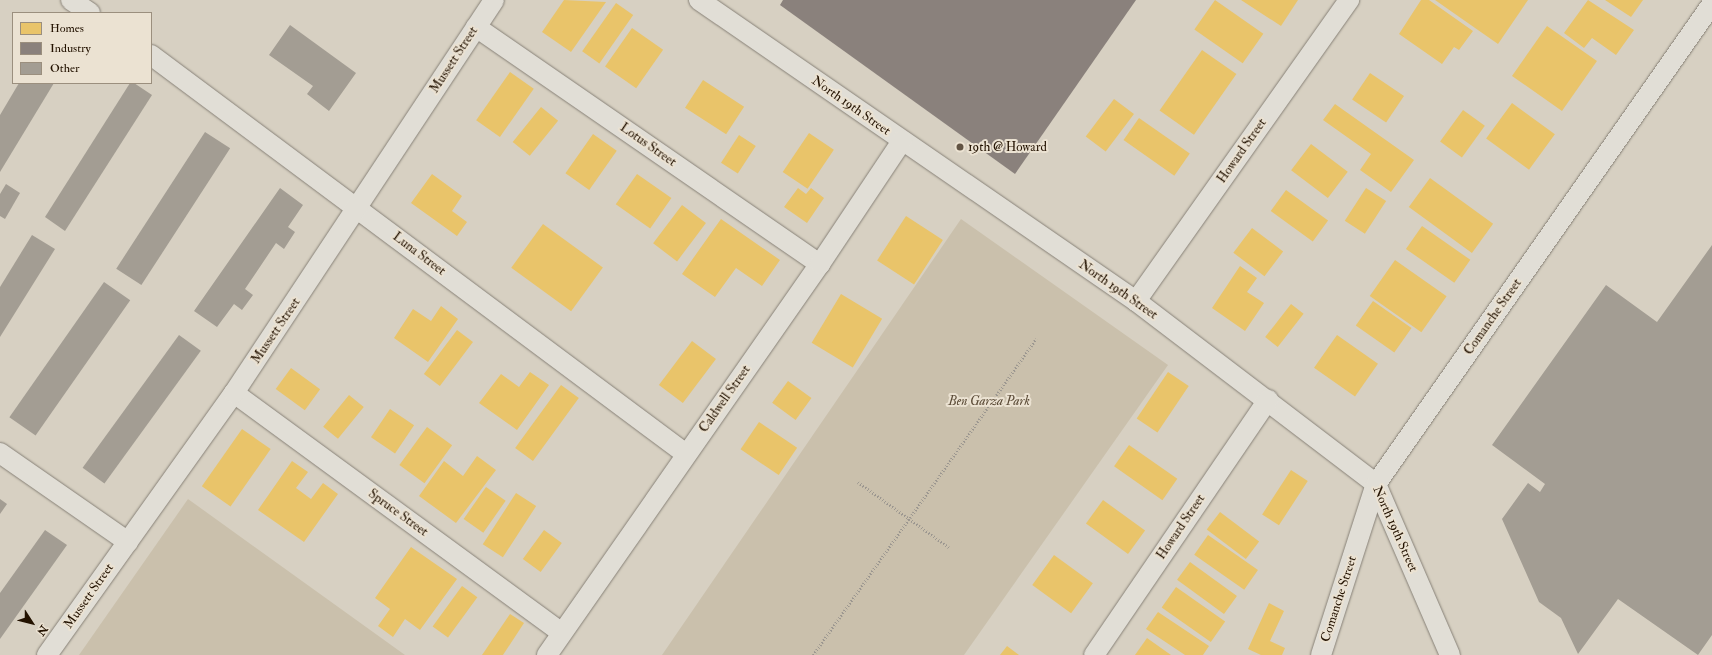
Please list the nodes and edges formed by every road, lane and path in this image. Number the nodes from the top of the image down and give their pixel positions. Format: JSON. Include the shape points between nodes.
{"nodes":[{"id":1,"x":71,"y":0,"type":"edge"},
{"id":2,"x":494,"y":0,"type":"edge"},
{"id":3,"x":699,"y":0,"type":"edge"},
{"id":4,"x":1348,"y":0,"type":"edge"},
{"id":5,"x":1712,"y":4,"type":"edge"},
{"id":6,"x":89,"y":12,"type":"edge"},
{"id":7,"x":476,"y":27,"type":"junction"},
{"id":8,"x":152,"y":57,"type":"edge"},
{"id":9,"x":902,"y":141,"type":"junction"},
{"id":10,"x":358,"y":209,"type":"junction"},
{"id":11,"x":820,"y":264,"type":"junction"},
{"id":12,"x":1136,"y":301,"type":"junction"},
{"id":13,"x":1036,"y":339,"type":"dead end"},
{"id":14,"x":234,"y":393,"type":"junction"},
{"id":15,"x":1268,"y":400,"type":"junction"},
{"id":16,"x":0,"y":453,"type":"edge"},
{"id":17,"x":686,"y":454,"type":"junction"},
{"id":18,"x":858,"y":482,"type":"dead end"},
{"id":19,"x":1376,"y":484,"type":"junction"},
{"id":20,"x":909,"y":519,"type":"junction"},
{"id":21,"x":128,"y":542,"type":"junction"},
{"id":22,"x":950,"y":548,"type":"dead end"},
{"id":23,"x":562,"y":633,"type":"junction"},
{"id":24,"x":48,"y":655,"type":"edge"},
{"id":25,"x":547,"y":655,"type":"edge"},
{"id":26,"x":812,"y":655,"type":"edge"},
{"id":27,"x":1094,"y":655,"type":"edge"},
{"id":28,"x":1321,"y":655,"type":"edge"},
{"id":29,"x":1450,"y":655,"type":"edge"}],
"edges":[{"from":1,"to":6,"type":"street"},
{"from":2,"to":7,"type":"street","name":"Mussett Street"},
{"from":3,"to":9,"type":"street","name":"North 19th Street"},
{"from":4,"to":12,"type":"street","name":"Howard Street"},
{"from":5,"to":19,"type":"street","name":"Comanche Street"},
{"from":7,"to":10,"type":"street","name":"Mussett Street"},
{"from":7,"to":11,"type":"street","name":"Lotus Street"},
{"from":8,"to":10,"type":"street","name":"Luna Street"},
{"from":9,"to":11,"type":"street","name":"Caldwell Street"},
{"from":9,"to":12,"type":"street","name":"North 19th Street"},
{"from":10,"to":14,"type":"street","name":"Mussett Street"},
{"from":10,"to":17,"type":"street","name":"Luna Street"},
{"from":11,"to":17,"type":"street","name":"Caldwell Street"},
{"from":12,"to":15,"type":"street","name":"North 19th Street"},
{"from":13,"to":20,"type":"path"},
{"from":14,"to":21,"type":"street","name":"Mussett Street"},
{"from":14,"to":23,"type":"street","name":"Spruce Street"},
{"from":15,"to":19,"type":"street","name":"North 19th Street"},
{"from":15,"to":27,"type":"street","name":"Howard Street"},
{"from":16,"to":21,"type":"street"},
{"from":17,"to":23,"type":"street","name":"Caldwell Street"},
{"from":18,"to":20,"type":"path"},
{"from":19,"to":28,"type":"street","name":"Comanche Street"},
{"from":19,"to":29,"type":"street","name":"North 19th Street"},
{"from":20,"to":22,"type":"path"},
{"from":20,"to":26,"type":"path"},
{"from":21,"to":24,"type":"street","name":"Mussett Street"},
{"from":23,"to":25,"type":"street","name":"Caldwell Street"}]}
